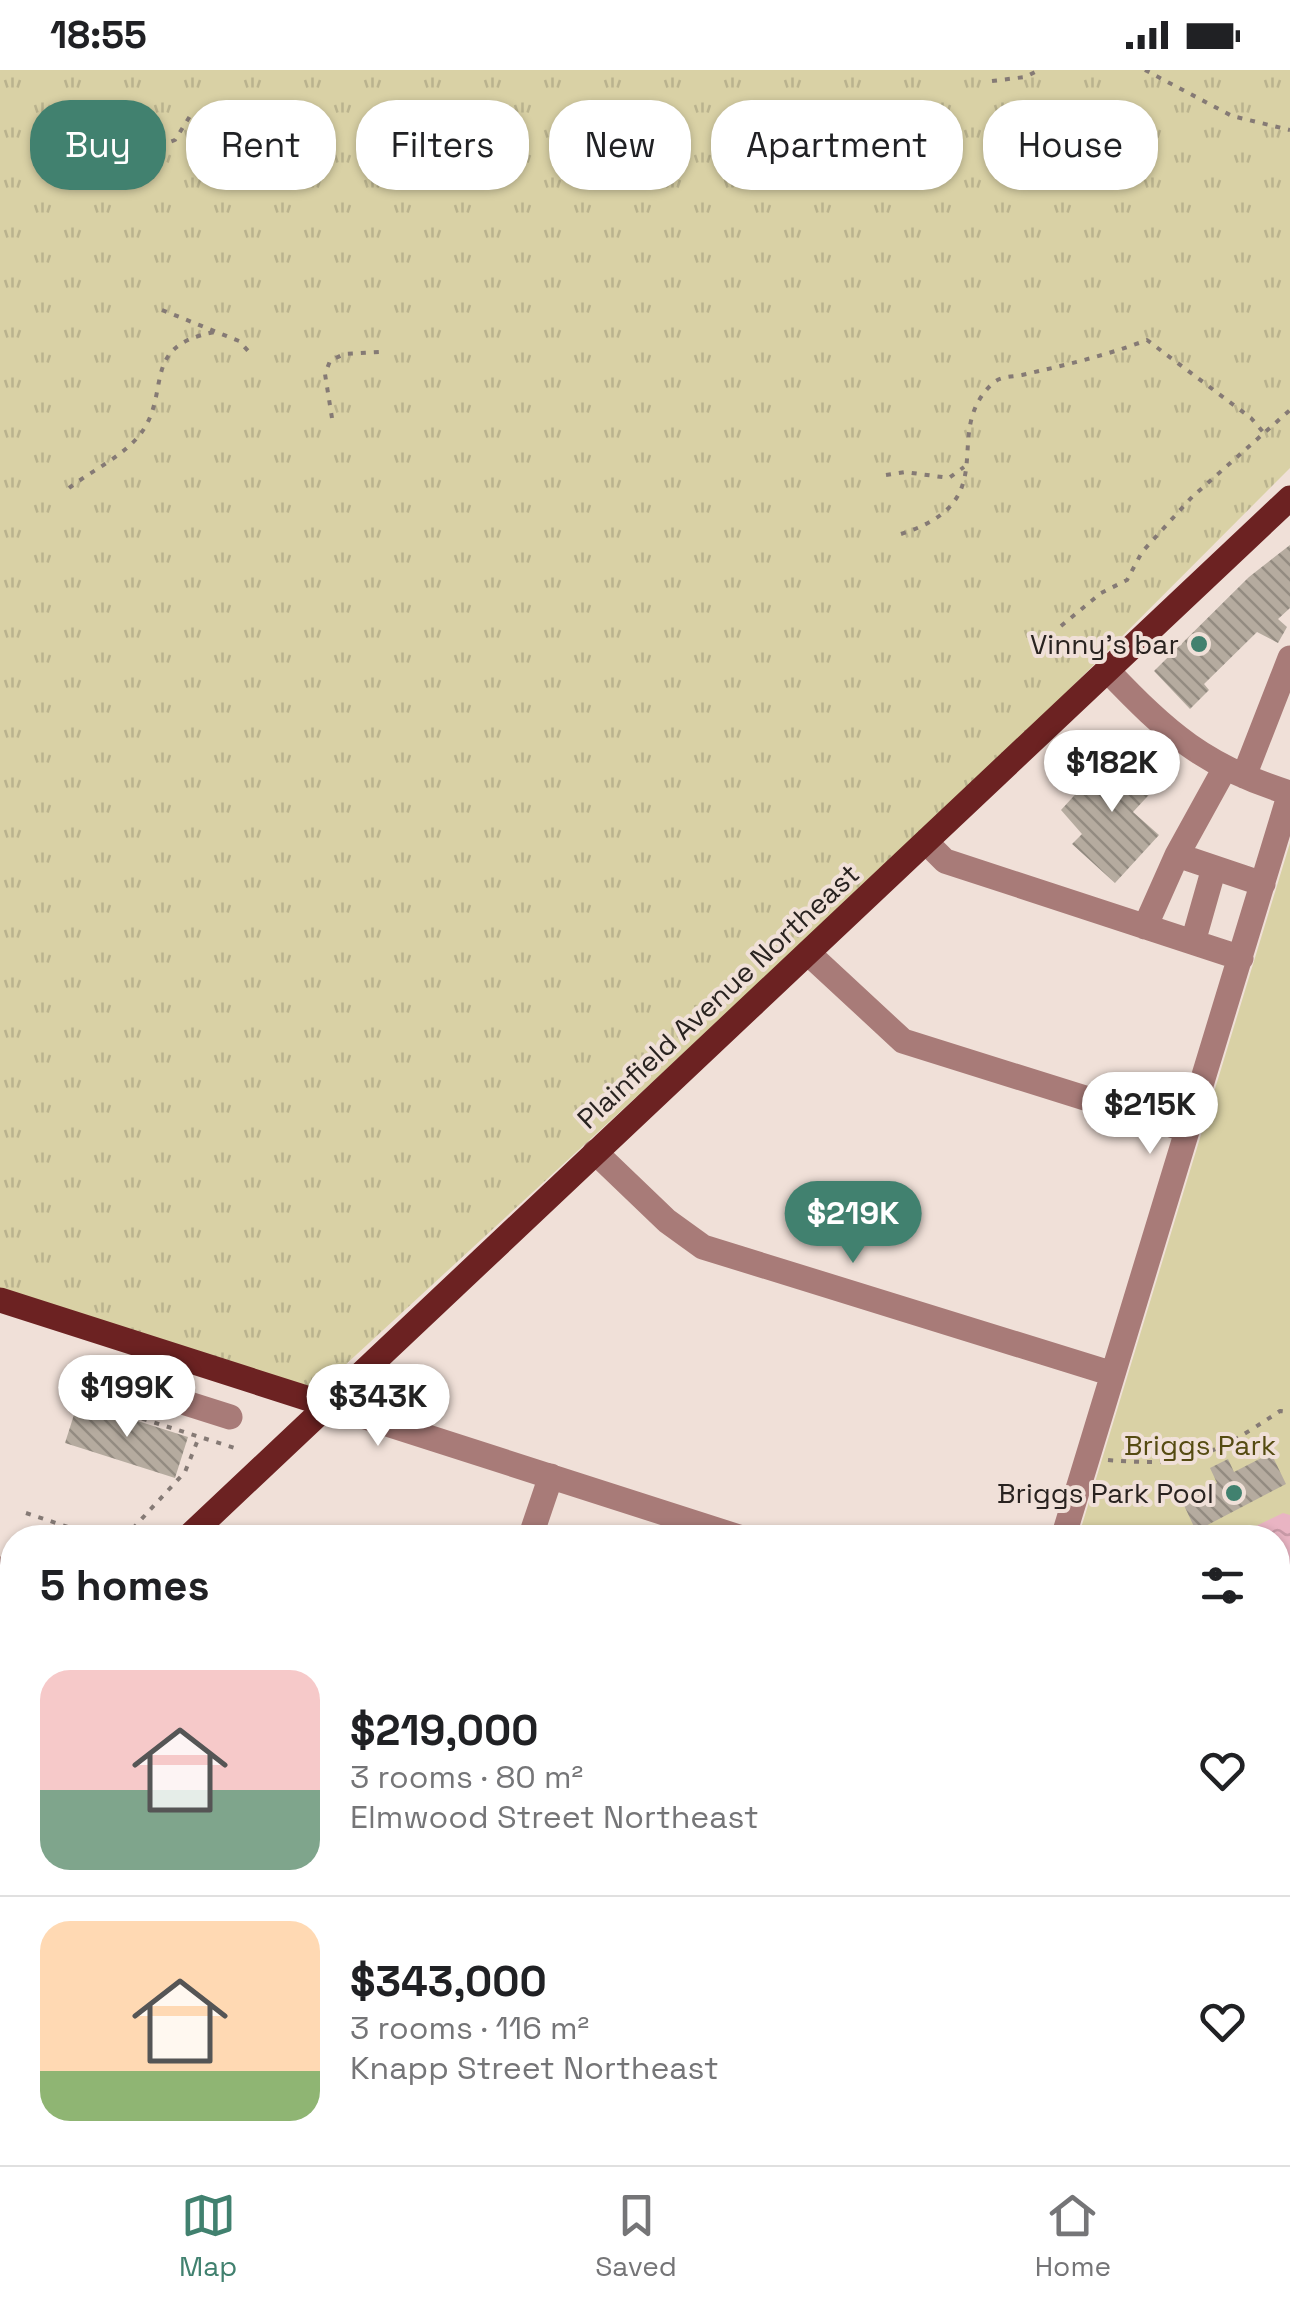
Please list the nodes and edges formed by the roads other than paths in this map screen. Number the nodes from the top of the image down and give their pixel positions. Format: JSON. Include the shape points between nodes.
{"nodes":[{"id":1,"x":1290,"y":498,"type":"edge"},
{"id":2,"x":1290,"y":658,"type":"edge"},
{"id":3,"x":1107,"y":670,"type":"junction"},
{"id":4,"x":1235,"y":772,"type":"junction"},
{"id":5,"x":1290,"y":793,"type":"edge"},
{"id":6,"x":926,"y":842,"type":"junction"},
{"id":7,"x":1177,"y":855,"type":"junction"},
{"id":8,"x":1214,"y":868,"type":"junction"},
{"id":9,"x":1263,"y":884,"type":"junction"},
{"id":10,"x":1145,"y":927,"type":"junction"},
{"id":11,"x":1192,"y":942,"type":"junction"},
{"id":12,"x":808,"y":953,"type":"junction"},
{"id":13,"x":1241,"y":958,"type":"junction"},
{"id":14,"x":1187,"y":1130,"type":"junction"},
{"id":15,"x":596,"y":1152,"type":"junction"},
{"id":16,"x":0,"y":1300,"type":"edge"},
{"id":17,"x":140,"y":1345,"type":"junction"},
{"id":18,"x":186,"y":1361,"type":"junction"},
{"id":19,"x":88,"y":1372,"type":"dead end"},
{"id":20,"x":1113,"y":1374,"type":"junction"},
{"id":21,"x":127,"y":1384,"type":"junction"},
{"id":22,"x":174,"y":1399,"type":"junction"},
{"id":23,"x":328,"y":1405,"type":"junction"},
{"id":24,"x":230,"y":1417,"type":"dead end"},
{"id":25,"x":551,"y":1476,"type":"junction"},
{"id":26,"x":202,"y":1525,"type":"edge"},
{"id":27,"x":534,"y":1525,"type":"edge"},
{"id":28,"x":686,"y":1525,"type":"edge"},
{"id":29,"x":1067,"y":1525,"type":"edge"}],
"edges":[{"from":1,"to":3,"type":"main road","name":"Plainfield Avenue Northeast"},
{"from":2,"to":4,"type":"street"},
{"from":3,"to":4,"type":"street","via":[[1172,737]]},
{"from":3,"to":6,"type":"main road","name":"Plainfield Avenue Northeast"},
{"from":4,"to":5,"type":"street"},
{"from":4,"to":7,"type":"street"},
{"from":5,"to":9,"type":"street"},
{"from":6,"to":10,"type":"street","via":[[945,862]]},
{"from":6,"to":12,"type":"main road","name":"Plainfield Avenue Northeast"},
{"from":7,"to":8,"type":"street"},
{"from":7,"to":10,"type":"street"},
{"from":8,"to":9,"type":"street"},
{"from":8,"to":11,"type":"street"},
{"from":9,"to":13,"type":"street"},
{"from":10,"to":11,"type":"street"},
{"from":11,"to":13,"type":"street"},
{"from":12,"to":14,"type":"street","via":[[904,1041]]},
{"from":12,"to":15,"type":"main road","name":"Plainfield Avenue Northeast"},
{"from":13,"to":14,"type":"street"},
{"from":14,"to":20,"type":"street"},
{"from":15,"to":20,"type":"street","via":[[702,1247]]},
{"from":15,"to":23,"type":"main road","name":"Plainfield Avenue Northeast"},
{"from":16,"to":17,"type":"main road"},
{"from":17,"to":18,"type":"main road"},
{"from":17,"to":21,"type":"street"},
{"from":18,"to":22,"type":"street"},
{"from":18,"to":23,"type":"main road"},
{"from":19,"to":21,"type":"street"},
{"from":20,"to":29,"type":"street"},
{"from":21,"to":22,"type":"street"},
{"from":22,"to":24,"type":"street"},
{"from":23,"to":25,"type":"street"},
{"from":23,"to":26,"type":"main road","name":"Plainfield Avenue Northeast"},
{"from":25,"to":27,"type":"street"},
{"from":25,"to":28,"type":"street"}]}
